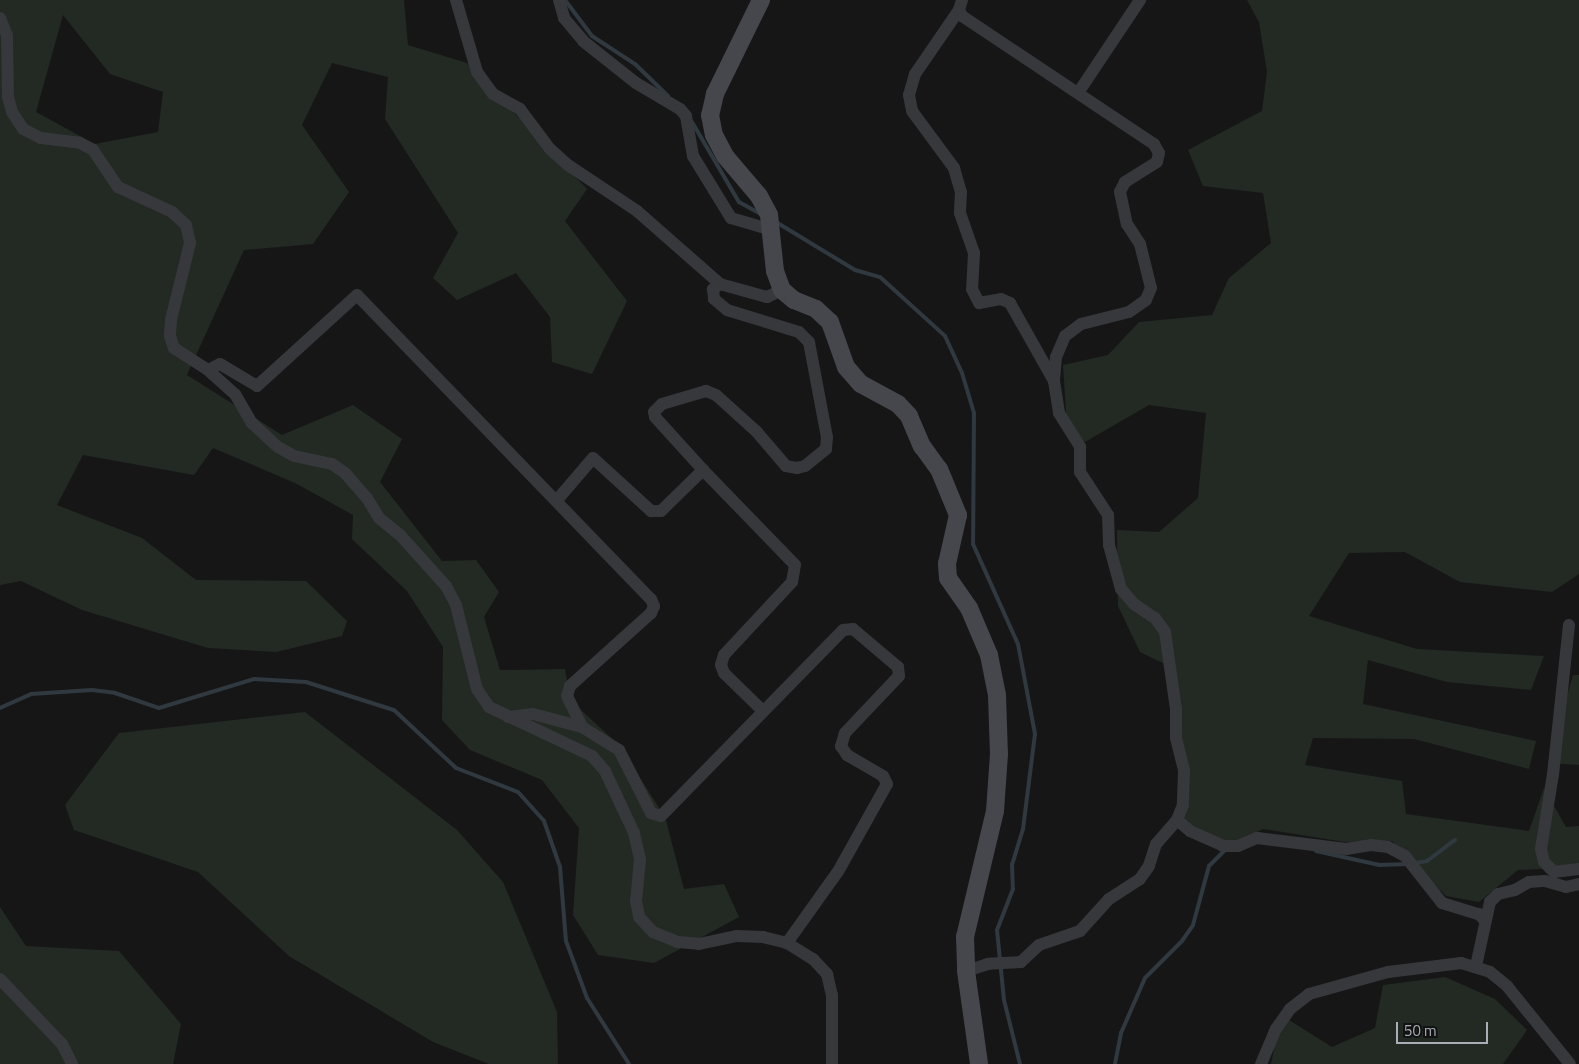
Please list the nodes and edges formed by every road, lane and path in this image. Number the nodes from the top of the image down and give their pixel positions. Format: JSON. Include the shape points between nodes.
{"nodes":[{"id":1,"x":456,"y":0,"type":"edge"},
{"id":2,"x":559,"y":0,"type":"edge"},
{"id":3,"x":761,"y":0,"type":"edge"},
{"id":4,"x":1140,"y":0,"type":"edge"},
{"id":5,"x":960,"y":5,"type":"edge"},
{"id":6,"x":0,"y":18,"type":"edge"},
{"id":7,"x":1078,"y":92,"type":"junction"},
{"id":8,"x":772,"y":230,"type":"junction"},
{"id":9,"x":720,"y":284,"type":"junction"},
{"id":10,"x":782,"y":290,"type":"junction"},
{"id":11,"x":208,"y":370,"type":"junction"},
{"id":12,"x":1054,"y":381,"type":"junction"},
{"id":13,"x":703,"y":470,"type":"junction"},
{"id":14,"x":557,"y":500,"type":"junction"},
{"id":15,"x":1569,"y":625,"type":"dead end"},
{"id":16,"x":763,"y":711,"type":"junction"},
{"id":17,"x":506,"y":717,"type":"junction"},
{"id":18,"x":582,"y":727,"type":"junction"},
{"id":19,"x":1177,"y":820,"type":"junction"},
{"id":20,"x":1579,"y":869,"type":"edge"},
{"id":21,"x":1579,"y":884,"type":"edge"},
{"id":22,"x":1485,"y":921,"type":"junction"},
{"id":23,"x":787,"y":944,"type":"junction"},
{"id":24,"x":1476,"y":966,"type":"junction"},
{"id":25,"x":977,"y":968,"type":"junction"},
{"id":26,"x":0,"y":979,"type":"edge"},
{"id":27,"x":72,"y":1064,"type":"edge"},
{"id":28,"x":832,"y":1064,"type":"edge"},
{"id":29,"x":979,"y":1064,"type":"edge"},
{"id":30,"x":1261,"y":1064,"type":"edge"},
{"id":31,"x":1570,"y":1064,"type":"edge"}],
"edges":[{"from":1,"to":9,"type":"street","via":[[476,72],[493,94],[520,109],[550,149],[568,165],[637,211]]},
{"from":2,"to":8,"type":"street","via":[[564,18],[584,41],[636,83],[680,109],[686,116],[693,156],[731,218]]},
{"from":3,"to":8,"type":"street","via":[[715,94],[710,115],[714,135],[725,156],[759,196],[770,215]]},
{"from":4,"to":7,"type":"street"},
{"from":5,"to":7,"type":"street","via":[[962,16]]},
{"from":5,"to":12,"type":"street","via":[[915,74],[909,95],[912,111],[954,168],[961,192],[960,213],[974,253],[972,289],[979,303],[1001,299],[1010,303]]},
{"from":6,"to":11,"type":"street","via":[[7,34],[8,97],[12,112],[23,129],[41,138],[80,143],[94,150],[118,187],[172,212],[186,225],[190,243],[170,336],[174,348]]},
{"from":7,"to":12,"type":"street","via":[[1154,144],[1159,153],[1157,162],[1126,182],[1120,192],[1127,224],[1140,244],[1151,288],[1146,300],[1128,312],[1081,324],[1065,336],[1056,357]]},
{"from":8,"to":10,"type":"street","via":[[775,271]]},
{"from":9,"to":10,"type":"street","via":[[767,296]]},
{"from":9,"to":13,"type":"street","via":[[713,289],[714,299],[727,310],[798,332],[809,342],[827,437],[826,449],[805,466],[786,466],[757,432],[716,395],[706,391],[656,407],[655,417]]},
{"from":10,"to":25,"type":"street","via":[[794,300],[816,309],[830,322],[846,367],[861,384],[898,404],[909,416],[922,446],[950,489],[958,515],[947,564],[948,578],[969,608],[989,655],[997,695],[999,754],[995,811],[965,938]]},
{"from":11,"to":14,"type":"street","via":[[220,364],[257,386],[358,295]]},
{"from":11,"to":17,"type":"street","via":[[235,394],[252,423],[278,447],[294,456],[332,464],[345,473],[379,518],[400,535],[446,586],[458,613],[477,689],[489,708]]},
{"from":12,"to":19,"type":"street","via":[[1060,413],[1080,447],[1080,472],[1108,515],[1109,545],[1121,589],[1134,604],[1155,618],[1165,632],[1176,709],[1176,738],[1184,771],[1183,805]]},
{"from":13,"to":14,"type":"street","via":[[661,511],[651,511],[593,458]]},
{"from":13,"to":16,"type":"street","via":[[795,566],[792,582],[724,654],[721,665],[724,673]]},
{"from":14,"to":18,"type":"street","via":[[651,598],[654,606],[651,613],[570,686],[567,696]]},
{"from":15,"to":20,"type":"street","via":[[1554,774],[1541,849],[1544,862],[1554,872]]},
{"from":16,"to":18,"type":"street","via":[[661,816],[656,817],[619,750]]},
{"from":16,"to":23,"type":"street","via":[[843,630],[853,629],[898,667],[899,676],[845,734],[841,746],[847,755],[883,776],[886,784],[839,870]]},
{"from":17,"to":18,"type":"street","via":[[533,714]]},
{"from":17,"to":23,"type":"street","via":[[592,756],[605,771],[634,833],[640,859],[636,900],[640,917],[653,932],[678,942],[699,944],[737,936]]},
{"from":19,"to":22,"type":"street","via":[[1223,846],[1238,846],[1257,838],[1346,849],[1371,845],[1388,847],[1404,856],[1442,903],[1479,914]]},
{"from":19,"to":25,"type":"street","via":[[1156,844],[1149,866],[1140,879],[1109,899],[1080,930],[1039,945],[1021,962]]},
{"from":21,"to":22,"type":"street","via":[[1566,887],[1545,880],[1529,882],[1516,890],[1498,894],[1490,902]]},
{"from":22,"to":24,"type":"street"},
{"from":23,"to":28,"type":"street","via":[[813,958],[827,974],[832,995]]},
{"from":24,"to":30,"type":"street","via":[[1444,964],[1388,972],[1309,994],[1290,1009],[1276,1029]]},
{"from":24,"to":31,"type":"street","via":[[1490,972],[1507,986]]},
{"from":25,"to":29,"type":"street"},
{"from":26,"to":27,"type":"street","via":[[62,1044]]}]}
